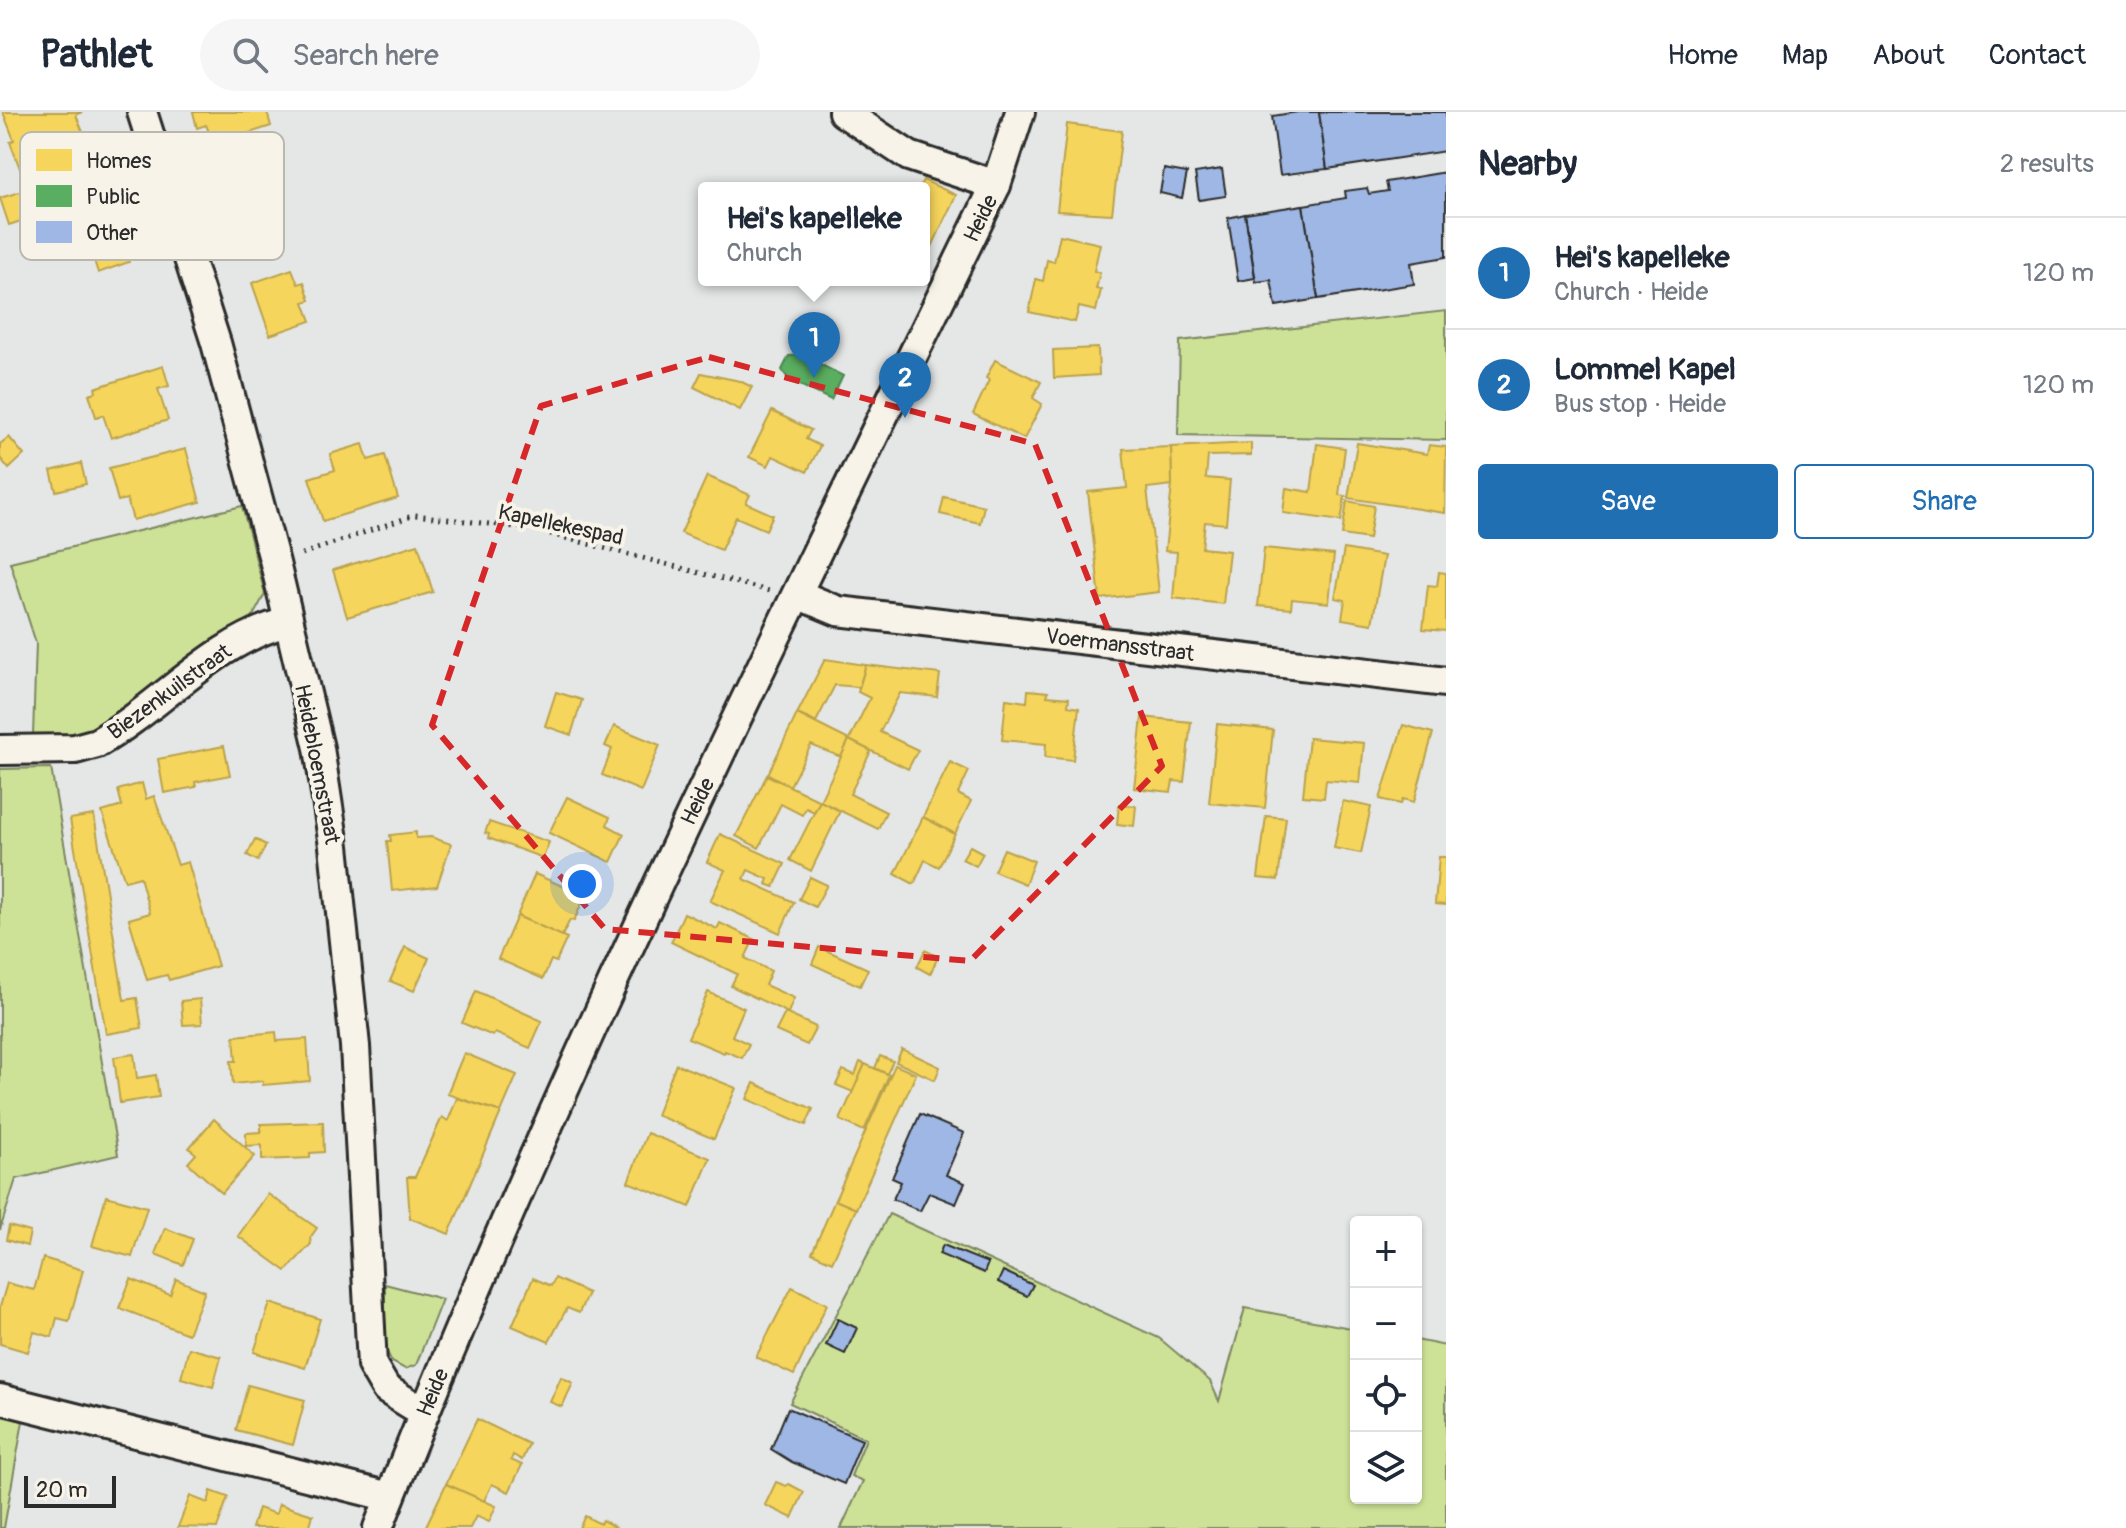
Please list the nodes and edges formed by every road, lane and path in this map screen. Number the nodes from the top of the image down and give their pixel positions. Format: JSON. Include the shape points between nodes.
{"nodes":[{"id":1,"x":142,"y":112,"type":"edge"},
{"id":2,"x":843,"y":112,"type":"edge"},
{"id":3,"x":1020,"y":112,"type":"edge"},
{"id":4,"x":148,"y":132,"type":"edge"},
{"id":5,"x":996,"y":185,"type":"junction"},
{"id":6,"x":189,"y":260,"type":"edge"},
{"id":7,"x":275,"y":563,"type":"junction"},
{"id":8,"x":797,"y":594,"type":"junction"},
{"id":9,"x":287,"y":622,"type":"junction"},
{"id":10,"x":1446,"y":682,"type":"edge"},
{"id":11,"x":0,"y":750,"type":"edge"},
{"id":12,"x":0,"y":1399,"type":"edge"},
{"id":13,"x":423,"y":1412,"type":"junction"},
{"id":14,"x":390,"y":1497,"type":"junction"},
{"id":15,"x":378,"y":1528,"type":"edge"}],
"edges":[{"from":1,"to":4,"type":"street","name":"Heidebloemstraat"},
{"from":2,"to":5,"type":"street","via":[[909,156]]},
{"from":3,"to":5,"type":"street","name":"Heide"},
{"from":5,"to":8,"type":"street","name":"Heide"},
{"from":6,"to":7,"type":"street","name":"Heidebloemstraat"},
{"from":7,"to":8,"type":"path","name":"Kapellekespad","via":[[415,515],[531,529],[757,589]]},
{"from":7,"to":9,"type":"street","name":"Heidebloemstraat"},
{"from":8,"to":10,"type":"street","name":"Voermansstraat","via":[[838,611]]},
{"from":8,"to":13,"type":"street","name":"Heide","via":[[626,949]]},
{"from":9,"to":11,"type":"street","name":"Biezenkuilstraat","via":[[232,643],[97,743],[75,749]]},
{"from":9,"to":13,"type":"street","name":"Heidebloemstraat","via":[[319,748],[334,846],[355,1046],[372,1365],[386,1389]]},
{"from":12,"to":14,"type":"street"},
{"from":13,"to":14,"type":"street","name":"Heide"},
{"from":14,"to":15,"type":"street","name":"Heide"}]}
